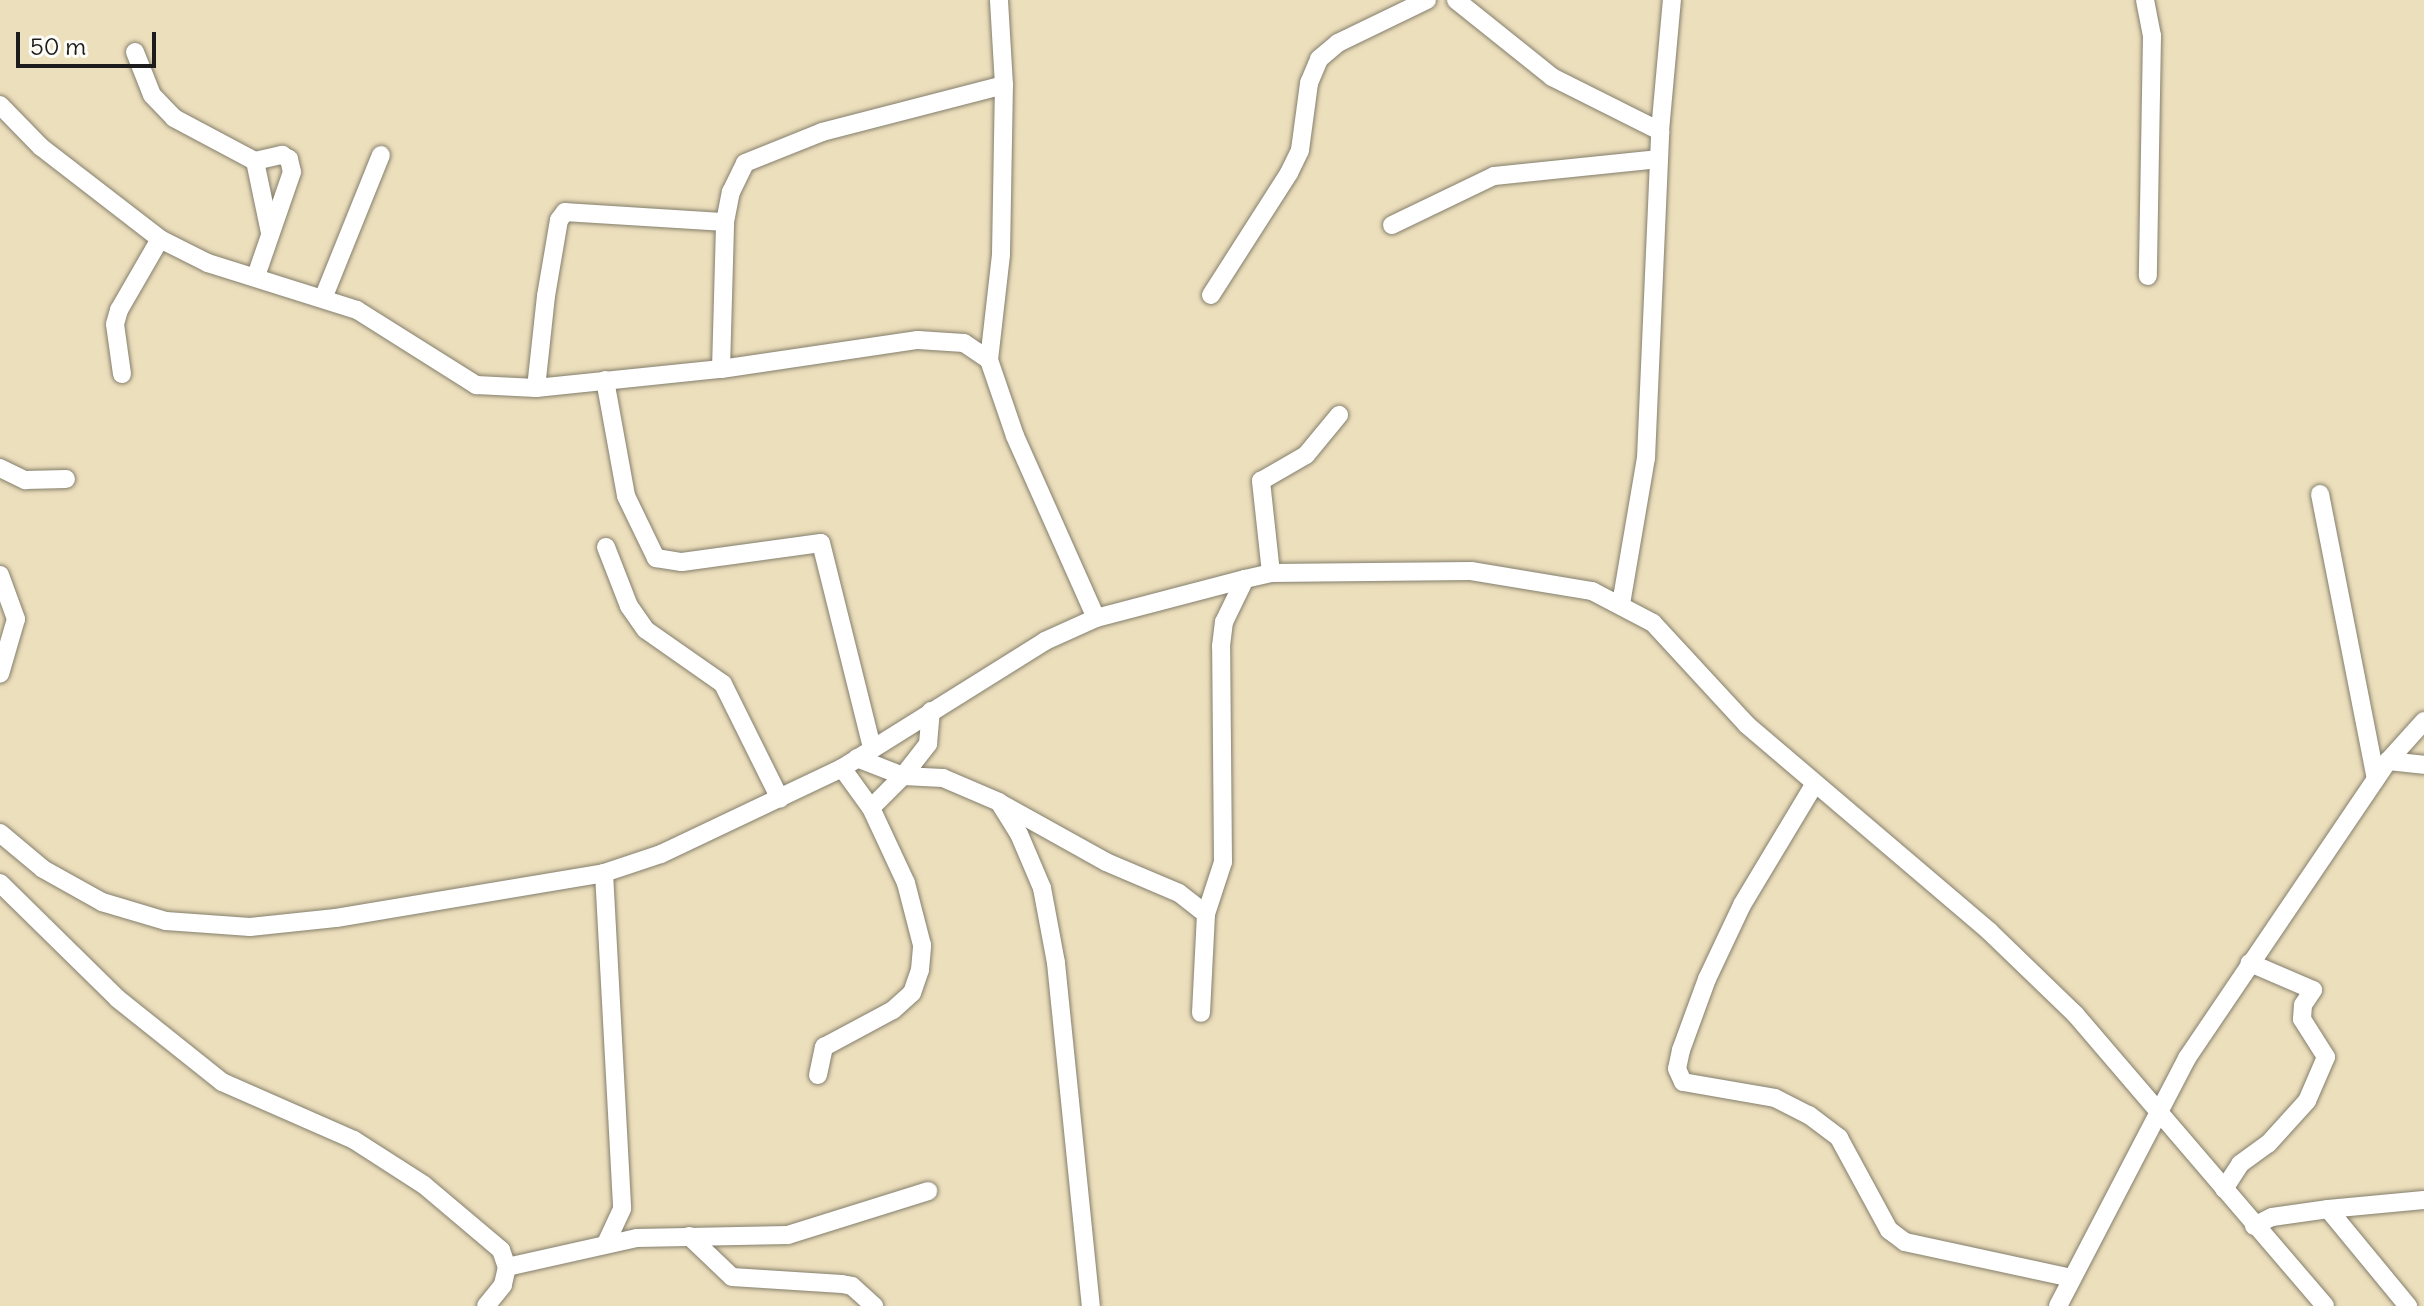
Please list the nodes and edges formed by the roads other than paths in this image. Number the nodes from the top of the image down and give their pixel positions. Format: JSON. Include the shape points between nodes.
{"nodes":[{"id":1,"x":999,"y":0,"type":"edge"},
{"id":2,"x":1427,"y":0,"type":"edge"},
{"id":3,"x":1456,"y":0,"type":"edge"},
{"id":4,"x":1672,"y":0,"type":"edge"},
{"id":5,"x":2145,"y":0,"type":"edge"},
{"id":6,"x":135,"y":52,"type":"dead end"},
{"id":7,"x":1004,"y":85,"type":"junction"},
{"id":8,"x":0,"y":105,"type":"edge"},
{"id":9,"x":1660,"y":131,"type":"junction"},
{"id":10,"x":381,"y":155,"type":"dead end"},
{"id":11,"x":1659,"y":159,"type":"junction"},
{"id":12,"x":255,"y":161,"type":"junction"},
{"id":13,"x":725,"y":222,"type":"junction"},
{"id":14,"x":1392,"y":225,"type":"dead end"},
{"id":15,"x":270,"y":234,"type":"junction"},
{"id":16,"x":160,"y":239,"type":"junction"},
{"id":17,"x":256,"y":276,"type":"junction"},
{"id":18,"x":2148,"y":276,"type":"dead end"},
{"id":19,"x":1211,"y":295,"type":"dead end"},
{"id":20,"x":324,"y":296,"type":"junction"},
{"id":21,"x":989,"y":360,"type":"junction"},
{"id":22,"x":721,"y":369,"type":"junction"},
{"id":23,"x":122,"y":374,"type":"dead end"},
{"id":24,"x":605,"y":380,"type":"junction"},
{"id":25,"x":536,"y":388,"type":"junction"},
{"id":26,"x":1339,"y":415,"type":"dead end"},
{"id":27,"x":0,"y":468,"type":"edge"},
{"id":28,"x":66,"y":479,"type":"dead end"},
{"id":29,"x":2320,"y":494,"type":"dead end"},
{"id":30,"x":606,"y":547,"type":"dead end"},
{"id":31,"x":1271,"y":573,"type":"junction"},
{"id":32,"x":0,"y":575,"type":"edge"},
{"id":33,"x":1245,"y":579,"type":"junction"},
{"id":34,"x":1621,"y":604,"type":"junction"},
{"id":35,"x":1096,"y":618,"type":"junction"},
{"id":36,"x":0,"y":674,"type":"edge"},
{"id":37,"x":931,"y":711,"type":"junction"},
{"id":38,"x":2424,"y":721,"type":"edge"},
{"id":39,"x":857,"y":758,"type":"junction"},
{"id":40,"x":2388,"y":761,"type":"junction"},
{"id":41,"x":2424,"y":765,"type":"edge"},
{"id":42,"x":903,"y":776,"type":"junction"},
{"id":43,"x":2376,"y":779,"type":"junction"},
{"id":44,"x":1814,"y":785,"type":"junction"},
{"id":45,"x":780,"y":799,"type":"junction"},
{"id":46,"x":999,"y":802,"type":"junction"},
{"id":47,"x":871,"y":808,"type":"junction"},
{"id":48,"x":0,"y":833,"type":"edge"},
{"id":49,"x":604,"y":873,"type":"junction"},
{"id":50,"x":0,"y":883,"type":"edge"},
{"id":51,"x":1206,"y":914,"type":"junction"},
{"id":52,"x":2250,"y":963,"type":"junction"},
{"id":53,"x":1201,"y":1013,"type":"dead end"},
{"id":54,"x":818,"y":1075,"type":"dead end"},
{"id":55,"x":2158,"y":1111,"type":"junction"},
{"id":56,"x":2224,"y":1189,"type":"junction"},
{"id":57,"x":928,"y":1191,"type":"dead end"},
{"id":58,"x":2424,"y":1200,"type":"edge"},
{"id":59,"x":2328,"y":1209,"type":"junction"},
{"id":60,"x":2254,"y":1226,"type":"junction"},
{"id":61,"x":689,"y":1236,"type":"junction"},
{"id":62,"x":606,"y":1243,"type":"junction"},
{"id":63,"x":507,"y":1267,"type":"junction"},
{"id":64,"x":2072,"y":1278,"type":"junction"},
{"id":65,"x":486,"y":1306,"type":"edge"},
{"id":66,"x":874,"y":1306,"type":"edge"},
{"id":67,"x":1091,"y":1306,"type":"edge"},
{"id":68,"x":2058,"y":1306,"type":"edge"},
{"id":69,"x":2325,"y":1306,"type":"edge"},
{"id":70,"x":2408,"y":1306,"type":"edge"}],
"edges":[{"from":1,"to":7,"type":"street"},
{"from":2,"to":19,"type":"street","via":[[1338,43],[1319,59],[1309,83],[1300,150]]},
{"from":3,"to":9,"type":"street","via":[[1552,77]]},
{"from":4,"to":9,"type":"street"},
{"from":5,"to":18,"type":"street","via":[[2152,36]]},
{"from":6,"to":12,"type":"street","via":[[152,95],[174,118]]},
{"from":7,"to":13,"type":"street","via":[[773,149],[745,163]]},
{"from":7,"to":21,"type":"street","via":[[1001,254]]},
{"from":8,"to":16,"type":"street","via":[[41,147]]},
{"from":9,"to":11,"type":"street"},
{"from":10,"to":20,"type":"street"},
{"from":11,"to":14,"type":"street","via":[[1494,176]]},
{"from":11,"to":34,"type":"street","via":[[1646,458]]},
{"from":12,"to":15,"type":"street"},
{"from":12,"to":15,"type":"street","via":[[282,155],[292,172]]},
{"from":13,"to":22,"type":"street"},
{"from":13,"to":25,"type":"street","via":[[565,212],[559,220],[546,296]]},
{"from":15,"to":17,"type":"street"},
{"from":16,"to":17,"type":"street","via":[[208,263]]},
{"from":16,"to":23,"type":"street","via":[[115,324]]},
{"from":17,"to":20,"type":"street"},
{"from":20,"to":25,"type":"street","via":[[357,310],[476,385]]},
{"from":21,"to":22,"type":"street","via":[[964,343],[918,340]]},
{"from":21,"to":35,"type":"street","via":[[1015,436]]},
{"from":22,"to":24,"type":"street"},
{"from":24,"to":25,"type":"street"},
{"from":24,"to":39,"type":"street","via":[[626,496],[656,558],[682,562],[821,543]]},
{"from":26,"to":31,"type":"street","via":[[1306,455],[1261,481]]},
{"from":27,"to":28,"type":"street","via":[[25,480]]},
{"from":29,"to":43,"type":"street"},
{"from":30,"to":45,"type":"street","via":[[629,606],[646,630],[723,684]]},
{"from":31,"to":33,"type":"street"},
{"from":31,"to":34,"type":"street","via":[[1471,571],[1592,591]]},
{"from":32,"to":36,"type":"street","via":[[16,619]]},
{"from":33,"to":35,"type":"street"},
{"from":33,"to":51,"type":"street","via":[[1224,622],[1221,646],[1223,862]]},
{"from":34,"to":44,"type":"street","via":[[1653,623],[1747,725]]},
{"from":35,"to":37,"type":"street","via":[[1045,641]]},
{"from":37,"to":39,"type":"street"},
{"from":37,"to":42,"type":"street","via":[[928,744]]},
{"from":38,"to":40,"type":"street"},
{"from":39,"to":42,"type":"street"},
{"from":39,"to":45,"type":"street"},
{"from":39,"to":47,"type":"street"},
{"from":40,"to":41,"type":"street"},
{"from":40,"to":43,"type":"street"},
{"from":42,"to":46,"type":"street","via":[[943,778]]},
{"from":42,"to":47,"type":"street"},
{"from":43,"to":52,"type":"street"},
{"from":44,"to":55,"type":"street","via":[[1989,931],[2075,1014]]},
{"from":44,"to":64,"type":"street","via":[[1742,905],[1707,979],[1681,1050],[1677,1069],[1683,1082],[1775,1098],[1809,1115],[1839,1138],[1889,1230],[1905,1242]]},
{"from":45,"to":49,"type":"street","via":[[712,834]]},
{"from":46,"to":51,"type":"street","via":[[1106,862],[1179,893]]},
{"from":46,"to":67,"type":"street","via":[[1019,834],[1045,903]]},
{"from":47,"to":54,"type":"street","via":[[906,883],[922,945],[920,970],[912,993],[893,1010],[824,1047]]},
{"from":48,"to":49,"type":"street","via":[[43,869],[102,902],[166,921],[250,927],[336,918]]},
{"from":49,"to":62,"type":"street","via":[[622,1209]]},
{"from":50,"to":63,"type":"street","via":[[175,1047],[222,1082],[317,1120],[424,1185],[501,1250]]},
{"from":51,"to":53,"type":"street"},
{"from":52,"to":55,"type":"street"},
{"from":52,"to":56,"type":"street","via":[[2313,990],[2303,1005],[2302,1019],[2326,1057],[2307,1101],[2268,1144],[2240,1164]]},
{"from":55,"to":56,"type":"street"},
{"from":55,"to":64,"type":"street"},
{"from":56,"to":60,"type":"street"},
{"from":57,"to":61,"type":"street","via":[[788,1235]]},
{"from":58,"to":59,"type":"street"},
{"from":59,"to":60,"type":"street","via":[[2272,1217]]},
{"from":59,"to":70,"type":"street"},
{"from":60,"to":69,"type":"street"},
{"from":61,"to":62,"type":"street"},
{"from":61,"to":66,"type":"street","via":[[732,1277],[852,1286]]},
{"from":62,"to":63,"type":"street"},
{"from":63,"to":65,"type":"street","via":[[503,1285]]},
{"from":64,"to":68,"type":"street"}]}
